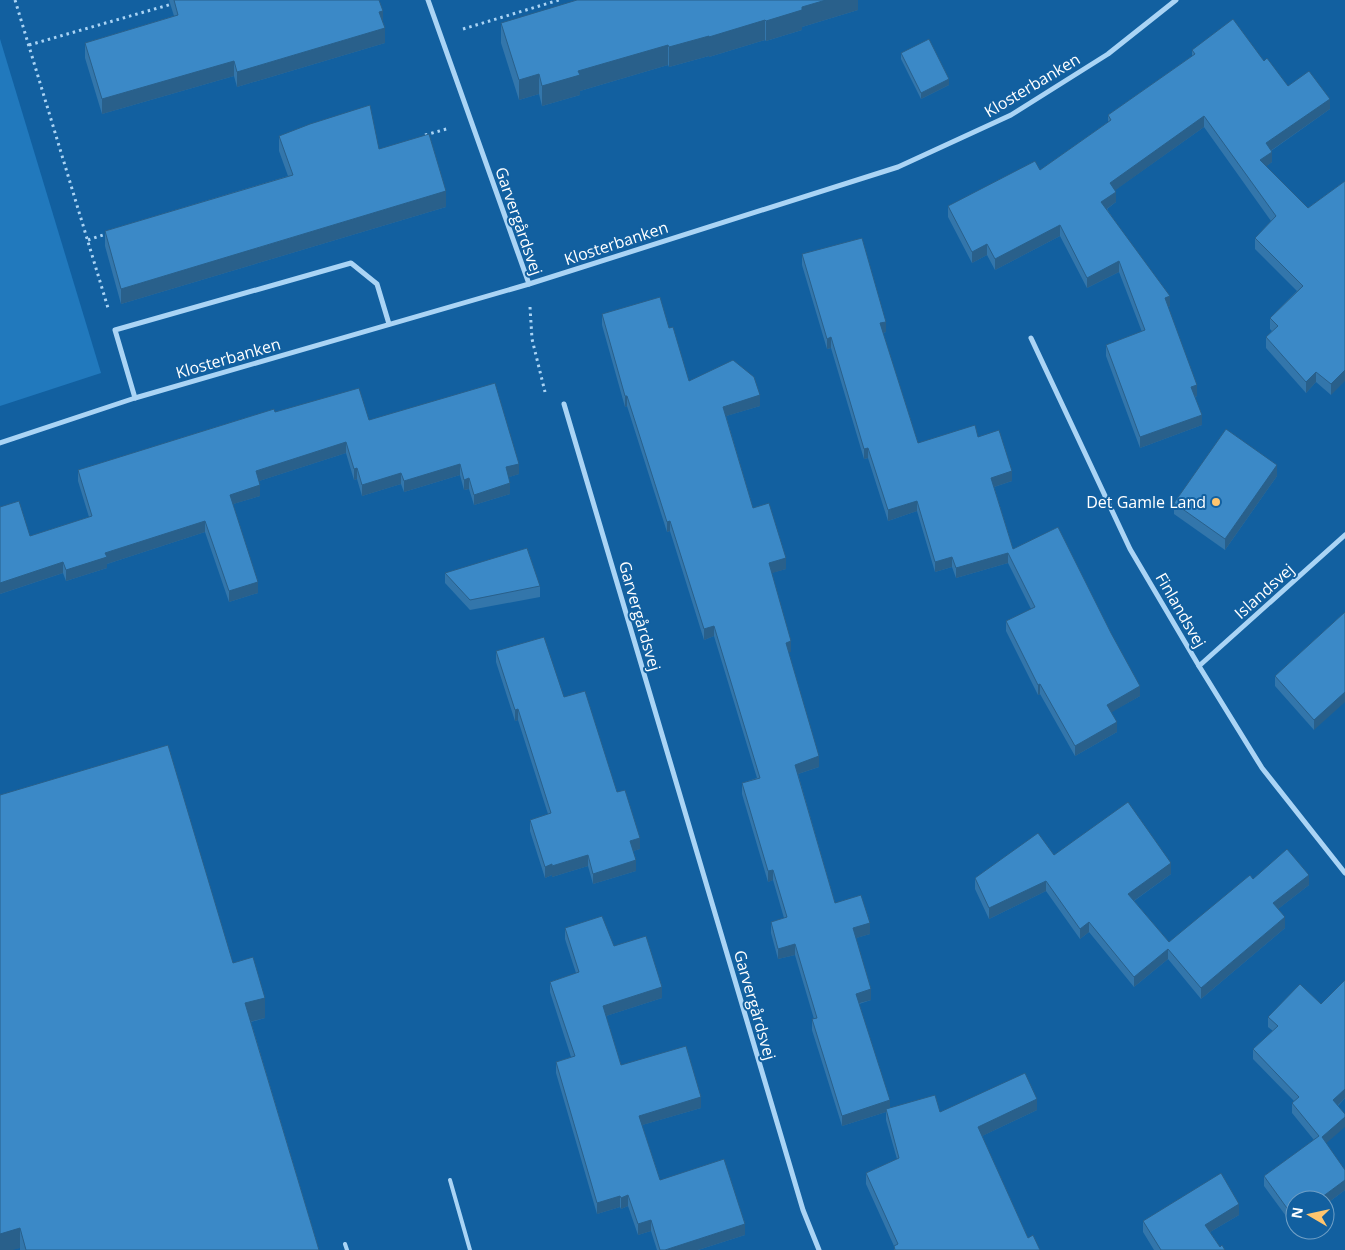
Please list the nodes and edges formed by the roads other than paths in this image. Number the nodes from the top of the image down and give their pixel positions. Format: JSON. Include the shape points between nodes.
{"nodes":[{"id":1,"x":428,"y":0,"type":"edge"},
{"id":2,"x":1176,"y":0,"type":"edge"},
{"id":3,"x":529,"y":284,"type":"junction"},
{"id":4,"x":389,"y":324,"type":"junction"},
{"id":5,"x":1031,"y":338,"type":"dead end"},
{"id":6,"x":135,"y":398,"type":"junction"},
{"id":7,"x":564,"y":404,"type":"road end"},
{"id":8,"x":0,"y":443,"type":"edge"},
{"id":9,"x":1345,"y":535,"type":"edge"},
{"id":10,"x":1199,"y":666,"type":"junction"},
{"id":11,"x":1345,"y":874,"type":"edge"},
{"id":12,"x":450,"y":1180,"type":"dead end"},
{"id":13,"x":345,"y":1244,"type":"dead end"},
{"id":14,"x":347,"y":1250,"type":"edge"},
{"id":15,"x":470,"y":1250,"type":"edge"},
{"id":16,"x":819,"y":1250,"type":"edge"}],
"edges":[{"from":1,"to":3,"type":"street","name":"Garvergårdsvej"},
{"from":2,"to":3,"type":"street","name":"Klosterbanken","via":[[1108,54],[1011,116],[898,167]]},
{"from":3,"to":4,"type":"street","name":"Klosterbanken"},
{"from":4,"to":6,"type":"street","name":"Klosterbanken"},
{"from":4,"to":6,"type":"street","via":[[377,284],[350,263],[115,330]]},
{"from":5,"to":10,"type":"street","name":"Finlandsvej","via":[[1130,549]]},
{"from":6,"to":8,"type":"street","name":"Klosterbanken"},
{"from":7,"to":16,"type":"street","name":"Garvergårdsvej","via":[[802,1210]]},
{"from":9,"to":10,"type":"street","name":"Islandsvej"},
{"from":10,"to":11,"type":"street","name":"Finlandsvej","via":[[1262,768]]},
{"from":12,"to":15,"type":"lane"},
{"from":13,"to":14,"type":"lane"}]}
